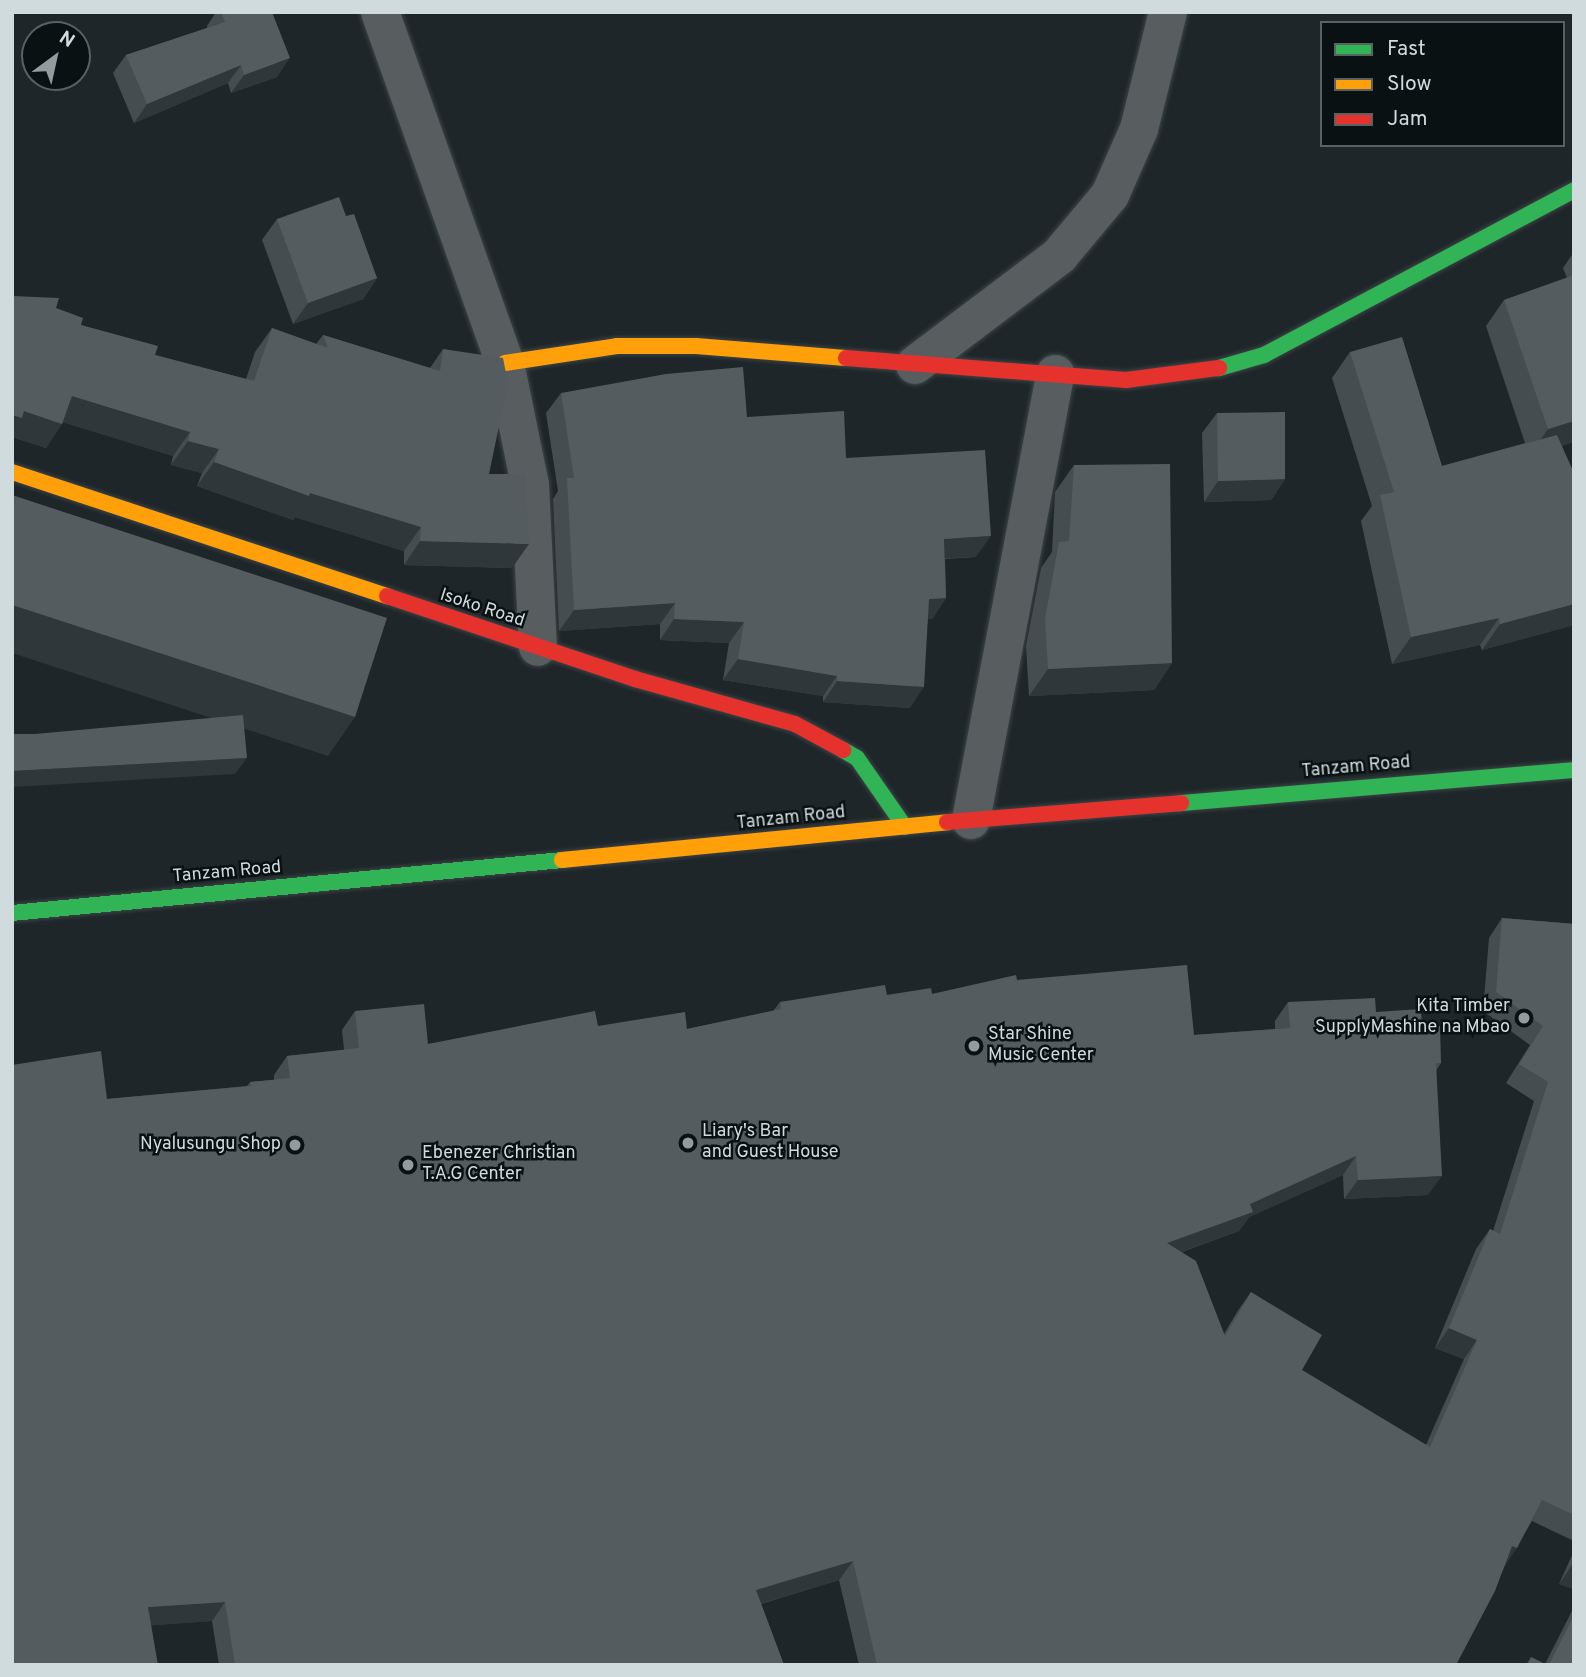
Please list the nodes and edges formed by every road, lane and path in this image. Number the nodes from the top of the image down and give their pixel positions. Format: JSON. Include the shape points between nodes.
{"nodes":[{"id":1,"x":380,"y":12,"type":"edge"},
{"id":2,"x":1168,"y":12,"type":"edge"},
{"id":3,"x":1574,"y":190,"type":"edge"},
{"id":4,"x":505,"y":363,"type":"junction"},
{"id":5,"x":915,"y":365,"type":"junction"},
{"id":6,"x":1055,"y":374,"type":"junction"},
{"id":7,"x":12,"y":472,"type":"edge"},
{"id":8,"x":538,"y":647,"type":"junction"},
{"id":9,"x":1574,"y":770,"type":"edge"},
{"id":10,"x":971,"y":820,"type":"junction"},
{"id":11,"x":905,"y":827,"type":"junction"},
{"id":12,"x":12,"y":913,"type":"edge"}],
"edges":[{"from":1,"to":4,"type":"street"},
{"from":2,"to":5,"type":"street","via":[[1139,129],[1110,195],[1059,256]]},
{"from":3,"to":6,"type":"main road","via":[[1264,355],[1211,370],[1126,380]]},
{"from":4,"to":5,"type":"main road","via":[[617,346],[696,346]]},
{"from":4,"to":8,"type":"street","via":[[530,485]]},
{"from":5,"to":6,"type":"main road"},
{"from":6,"to":10,"type":"street"},
{"from":7,"to":8,"type":"main road","name":"Isoko Road"},
{"from":8,"to":11,"type":"main road","name":"Isoko Road","via":[[795,724],[857,758]]},
{"from":9,"to":10,"type":"main road","name":"Tanzam Road"},
{"from":10,"to":11,"type":"main road","name":"Tanzam Road"},
{"from":11,"to":12,"type":"main road","name":"Tanzam Road"}]}
